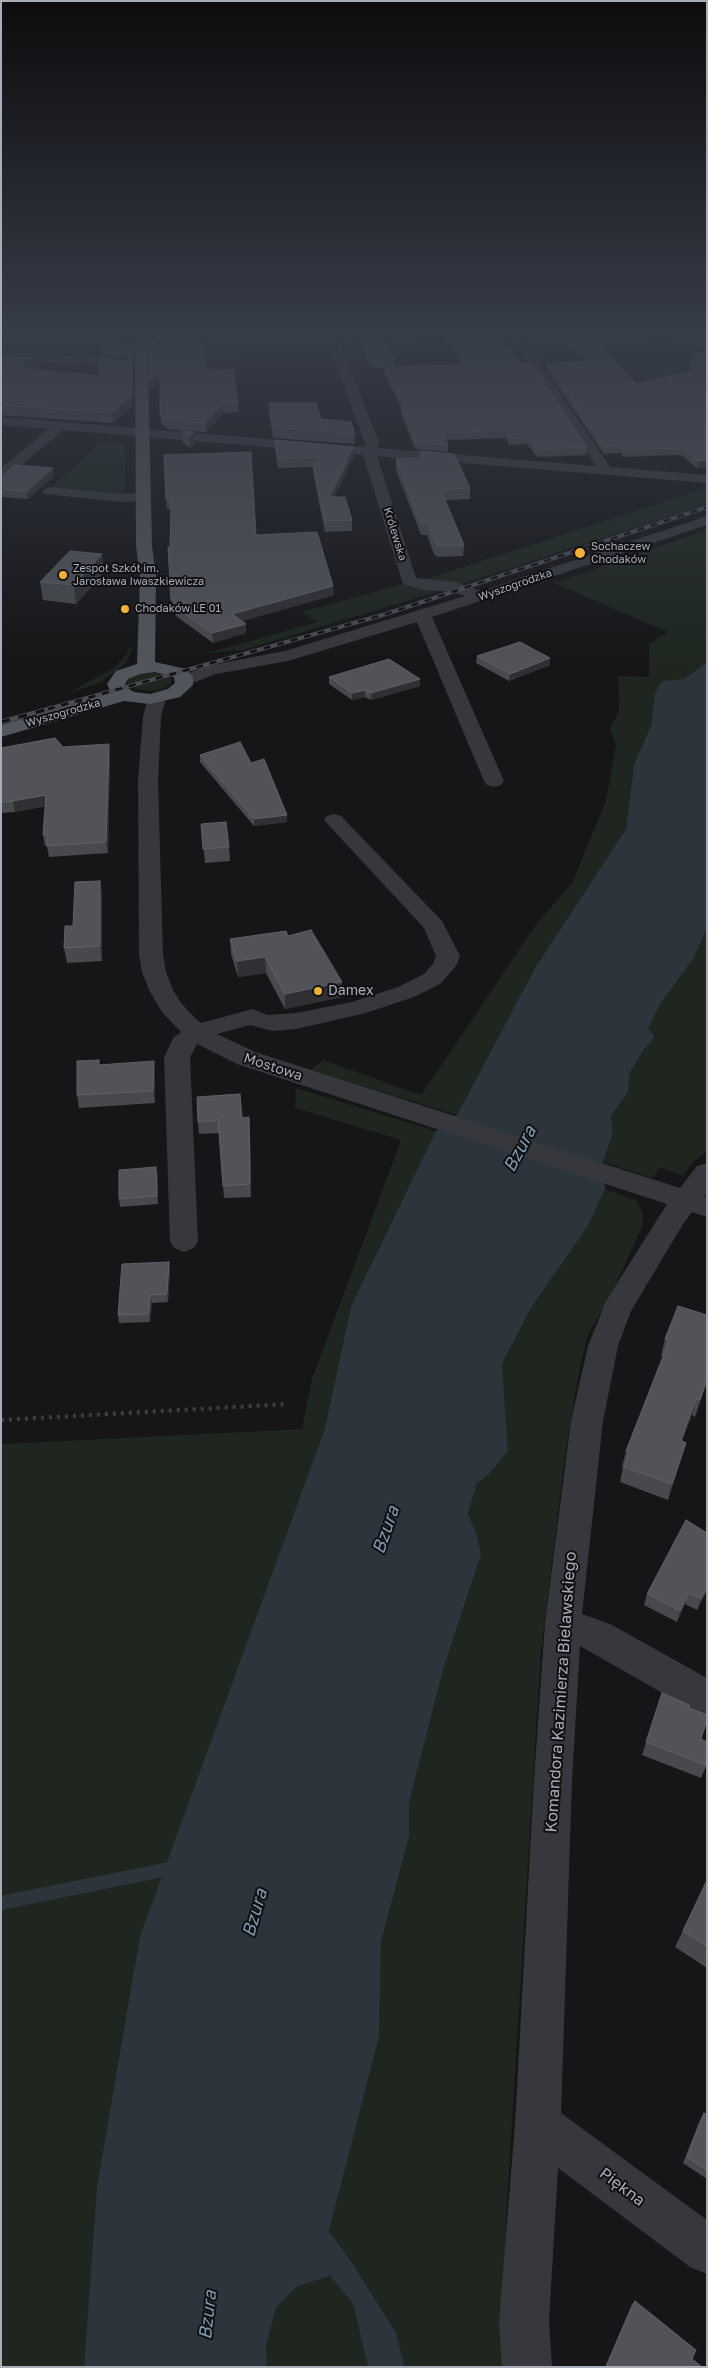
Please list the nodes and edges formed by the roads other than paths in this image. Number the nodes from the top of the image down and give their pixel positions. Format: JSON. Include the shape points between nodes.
{"nodes":[{"id":1,"x":40,"y":443,"type":"edge"},
{"id":2,"x":142,"y":443,"type":"edge"},
{"id":3,"x":301,"y":443,"type":"edge"},
{"id":4,"x":372,"y":443,"type":"edge"},
{"id":5,"x":587,"y":443,"type":"edge"},
{"id":6,"x":369,"y":451,"type":"junction"},
{"id":7,"x":606,"y":471,"type":"junction"},
{"id":8,"x":1,"y":475,"type":"edge"},
{"id":9,"x":707,"y":479,"type":"edge"},
{"id":10,"x":50,"y":491,"type":"dead end"},
{"id":11,"x":144,"y":497,"type":"junction"},
{"id":12,"x":707,"y":520,"type":"edge"},
{"id":13,"x":480,"y":597,"type":"junction"},
{"id":14,"x":422,"y":614,"type":"junction"},
{"id":15,"x":322,"y":646,"type":"junction"},
{"id":16,"x":155,"y":667,"type":"junction"},
{"id":17,"x":185,"y":681,"type":"junction"},
{"id":18,"x":121,"y":689,"type":"junction"},
{"id":19,"x":154,"y":707,"type":"junction"},
{"id":20,"x":78,"y":710,"type":"junction"},
{"id":21,"x":1,"y":716,"type":"edge"},
{"id":22,"x":1,"y":731,"type":"edge"},
{"id":23,"x":494,"y":781,"type":"dead end"},
{"id":24,"x":334,"y":820,"type":"dead end"},
{"id":25,"x":197,"y":1032,"type":"junction"},
{"id":26,"x":700,"y":1193,"type":"edge"},
{"id":27,"x":184,"y":1241,"type":"dead end"},
{"id":28,"x":563,"y":1623,"type":"junction"},
{"id":29,"x":707,"y":1698,"type":"edge"},
{"id":30,"x":538,"y":2124,"type":"junction"},
{"id":31,"x":707,"y":2250,"type":"edge"},
{"id":32,"x":527,"y":2367,"type":"edge"}],
"edges":[{"from":1,"to":8,"type":"street"},
{"from":2,"to":11,"type":"main road"},
{"from":3,"to":6,"type":"street"},
{"from":4,"to":6,"type":"street","name":"Królewska"},
{"from":5,"to":7,"type":"street"},
{"from":6,"to":7,"type":"street"},
{"from":6,"to":13,"type":"street","name":"Królewska","via":[[409,581],[456,587]]},
{"from":7,"to":9,"type":"street"},
{"from":10,"to":11,"type":"street"},
{"from":11,"to":16,"type":"main road","via":[[148,604]]},
{"from":12,"to":13,"type":"street","name":"Wyszogrodzka"},
{"from":13,"to":14,"type":"street","name":"Wyszogrodzka"},
{"from":14,"to":15,"type":"street","name":"Wyszogrodzka"},
{"from":14,"to":23,"type":"street"},
{"from":15,"to":16,"type":"street","name":"Wyszogrodzka"},
{"from":15,"to":17,"type":"street","name":"Wyszogrodzka","via":[[288,656],[212,670]]},
{"from":16,"to":17,"type":"main road","via":[[180,673]]},
{"from":16,"to":18,"type":"main road","via":[[122,675]]},
{"from":17,"to":19,"type":"main road"},
{"from":18,"to":19,"type":"main road"},
{"from":18,"to":20,"type":"main road","name":"Wyszogrodzka"},
{"from":18,"to":21,"type":"main road","name":"Wyszogrodzka"},
{"from":19,"to":20,"type":"main road"},
{"from":19,"to":25,"type":"street","name":"Mostowa","via":[[148,780],[151,954],[154,972],[171,1007]]},
{"from":20,"to":22,"type":"main road","name":"Wyszogrodzka"},
{"from":24,"to":25,"type":"street","via":[[434,926],[448,956],[444,966],[432,978],[406,992],[357,1008],[273,1023],[262,1022],[253,1007]]},
{"from":25,"to":26,"type":"street","name":"Mostowa","via":[[246,1058],[646,1187]]},
{"from":25,"to":27,"type":"street","via":[[183,1043],[177,1057]]},
{"from":26,"to":28,"type":"street","name":"Komandora Kazimierza Bielawskiego","via":[[673,1217],[617,1309],[603,1346],[587,1421]]},
{"from":28,"to":29,"type":"street","via":[[597,1636]]},
{"from":28,"to":30,"type":"street","name":"Komandora Kazimierza Bielawskiego","via":[[552,1780]]},
{"from":30,"to":31,"type":"street","name":"Piękna"},
{"from":30,"to":32,"type":"street","name":"Komandora Kazimierza Bielawskiego","via":[[524,2322]]}]}
